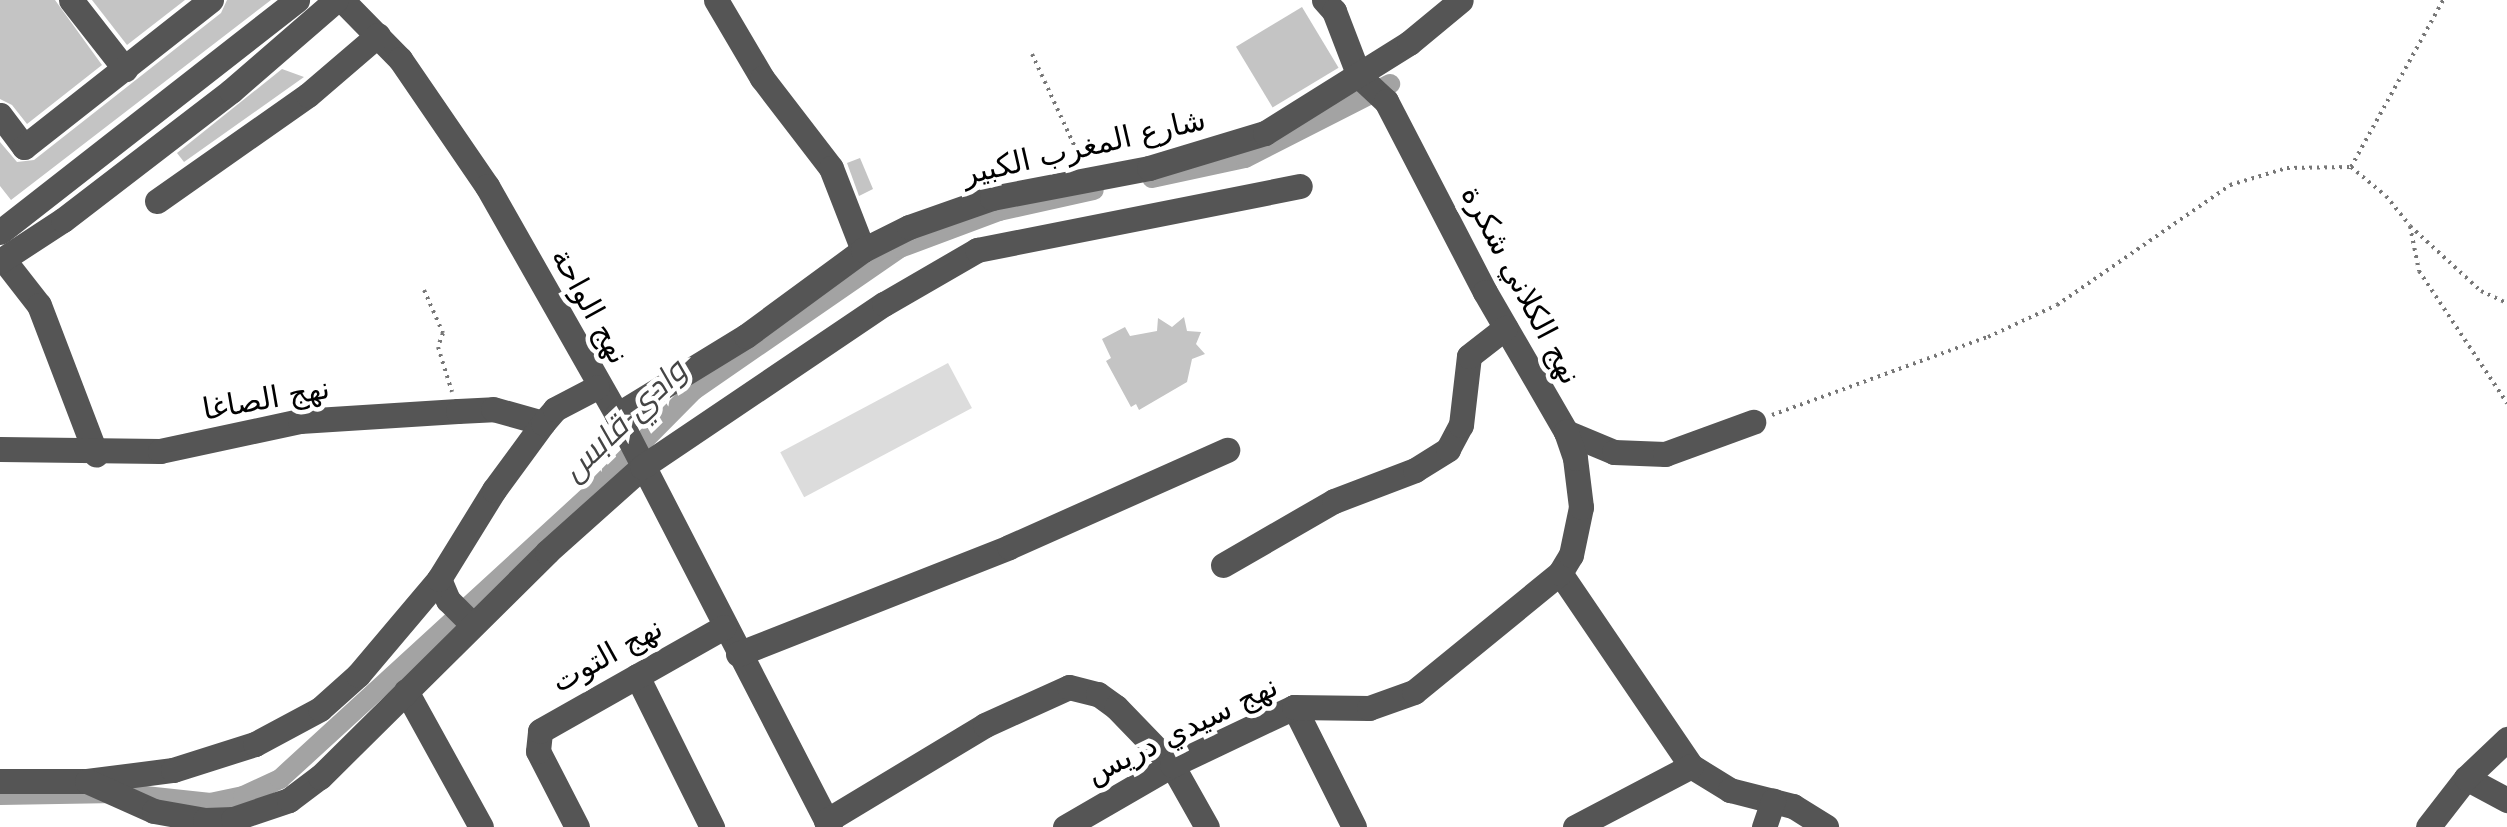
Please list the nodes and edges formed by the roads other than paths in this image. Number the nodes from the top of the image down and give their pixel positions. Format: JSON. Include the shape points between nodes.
{"nodes":[{"id":1,"x":71,"y":0,"type":"edge"},
{"id":2,"x":211,"y":0,"type":"edge"},
{"id":3,"x":298,"y":0,"type":"edge"},
{"id":4,"x":339,"y":0,"type":"edge"},
{"id":5,"x":1324,"y":0,"type":"edge"},
{"id":6,"x":1461,"y":0,"type":"edge"},
{"id":7,"x":717,"y":2,"type":"edge"},
{"id":8,"x":313,"y":23,"type":"junction"},
{"id":9,"x":378,"y":35,"type":"junction"},
{"id":10,"x":125,"y":69,"type":"junction"},
{"id":11,"x":1359,"y":76,"type":"junction"},
{"id":12,"x":0,"y":115,"type":"edge"},
{"id":13,"x":1300,"y":186,"type":"dead end"},
{"id":14,"x":157,"y":201,"type":"dead end"},
{"id":15,"x":2,"y":249,"type":"edge"},
{"id":16,"x":863,"y":250,"type":"junction"},
{"id":17,"x":1505,"y":328,"type":"junction"},
{"id":18,"x":597,"y":387,"type":"junction"},
{"id":19,"x":617,"y":415,"type":"junction"},
{"id":20,"x":543,"y":422,"type":"junction"},
{"id":21,"x":1753,"y":422,"type":"road end"},
{"id":22,"x":1566,"y":432,"type":"junction"},
{"id":23,"x":0,"y":449,"type":"edge"},
{"id":24,"x":1227,"y":450,"type":"dead end"},
{"id":25,"x":96,"y":454,"type":"junction"},
{"id":26,"x":642,"y":467,"type":"junction"},
{"id":27,"x":1222,"y":565,"type":"dead end"},
{"id":28,"x":1560,"y":573,"type":"junction"},
{"id":29,"x":439,"y":579,"type":"junction"},
{"id":30,"x":473,"y":625,"type":"junction"},
{"id":31,"x":724,"y":627,"type":"junction"},
{"id":32,"x":738,"y":654,"type":"junction"},
{"id":33,"x":637,"y":676,"type":"junction"},
{"id":34,"x":406,"y":692,"type":"junction"},
{"id":35,"x":1294,"y":706,"type":"junction"},
{"id":36,"x":2507,"y":739,"type":"edge"},
{"id":37,"x":1172,"y":765,"type":"junction"},
{"id":38,"x":1692,"y":766,"type":"junction"},
{"id":39,"x":2466,"y":778,"type":"junction"},
{"id":40,"x":0,"y":781,"type":"edge"},
{"id":41,"x":87,"y":782,"type":"junction"},
{"id":42,"x":2507,"y":800,"type":"edge"},
{"id":43,"x":1773,"y":802,"type":"junction"},
{"id":44,"x":828,"y":824,"type":"edge"},
{"id":45,"x":481,"y":827,"type":"edge"},
{"id":46,"x":577,"y":827,"type":"edge"},
{"id":47,"x":712,"y":827,"type":"edge"},
{"id":48,"x":1065,"y":827,"type":"edge"},
{"id":49,"x":1208,"y":827,"type":"edge"},
{"id":50,"x":1354,"y":827,"type":"edge"},
{"id":51,"x":1575,"y":827,"type":"edge"},
{"id":52,"x":1764,"y":827,"type":"edge"},
{"id":53,"x":1826,"y":827,"type":"edge"},
{"id":54,"x":2428,"y":827,"type":"edge"}],
"edges":[{"from":1,"to":10,"type":"street"},
{"from":2,"to":10,"type":"street"},
{"from":3,"to":8,"type":"street"},
{"from":3,"to":15,"type":"street"},
{"from":4,"to":8,"type":"street"},
{"from":4,"to":9,"type":"street","name":"نهج الواحة"},
{"from":5,"to":11,"type":"street","name":"نهج الكلاني شكرة"},
{"from":6,"to":11,"type":"street","name":"شارع المغرب الكبير"},
{"from":7,"to":16,"type":"street","via":[[762,78],[831,168]]},
{"from":8,"to":15,"type":"street","via":[[63,220]]},
{"from":9,"to":14,"type":"street","via":[[308,95]]},
{"from":9,"to":18,"type":"street","name":"نهج الواحة","via":[[488,186]]},
{"from":10,"to":12,"type":"street","via":[[24,147]]},
{"from":11,"to":16,"type":"street","name":"شارع المغرب الكبير","via":[[1265,133],[1209,153],[992,198],[909,226]]},
{"from":11,"to":17,"type":"street","name":"نهج الكلاني شكرة","via":[[1386,101]]},
{"from":13,"to":26,"type":"street","via":[[977,250],[884,304]]},
{"from":15,"to":25,"type":"street","via":[[38,305]]},
{"from":16,"to":19,"type":"street","name":"شارع المغرب الكبير","via":[[746,336]]},
{"from":17,"to":22,"type":"street","name":"نهج الكلاني شكرة"},
{"from":17,"to":27,"type":"street","via":[[1469,356],[1461,425],[1448,449],[1415,470],[1334,501]]},
{"from":18,"to":19,"type":"street","name":"نهج الواحة"},
{"from":18,"to":20,"type":"street"},
{"from":19,"to":26,"type":"street","name":"نهج الواحة"},
{"from":20,"to":25,"type":"street","name":"نهج الصاغا","via":[[494,409],[300,421],[160,452]]},
{"from":20,"to":29,"type":"street"},
{"from":21,"to":22,"type":"street","name":"نهج الكلاني شكرة","via":[[1652,454],[1603,449]]},
{"from":22,"to":28,"type":"street","via":[[1581,507],[1571,555]]},
{"from":23,"to":25,"type":"street","name":"نهج الصاغا"},
{"from":24,"to":32,"type":"street","via":[[1010,547]]},
{"from":26,"to":30,"type":"street"},
{"from":26,"to":31,"type":"street","name":"نهج الواحة"},
{"from":28,"to":35,"type":"street","name":"نهج سيدي دريس","via":[[1392,703]]},
{"from":28,"to":38,"type":"street"},
{"from":29,"to":30,"type":"street","via":[[448,600]]},
{"from":29,"to":41,"type":"street","via":[[358,675],[280,733],[173,770]]},
{"from":30,"to":34,"type":"street"},
{"from":31,"to":32,"type":"street","name":"نهج الواحة"},
{"from":31,"to":33,"type":"street","name":"نهج التوت"},
{"from":32,"to":44,"type":"street","name":"نهج الواحة"},
{"from":33,"to":46,"type":"street","name":"نهج التوت","via":[[545,727],[537,739]]},
{"from":33,"to":47,"type":"street"},
{"from":34,"to":41,"type":"street","via":[[320,777],[289,800],[246,816],[205,820],[154,811]]},
{"from":34,"to":45,"type":"street"},
{"from":35,"to":37,"type":"street","name":"نهج سيدي دريس"},
{"from":35,"to":50,"type":"street"},
{"from":36,"to":39,"type":"street"},
{"from":37,"to":44,"type":"street","via":[[1116,707],[1082,688],[1059,690],[985,725]]},
{"from":37,"to":48,"type":"street","name":"نهج سيدي دريس"},
{"from":37,"to":49,"type":"street"},
{"from":38,"to":43,"type":"street","via":[[1730,790]]},
{"from":38,"to":51,"type":"street"},
{"from":39,"to":42,"type":"street"},
{"from":39,"to":54,"type":"street"},
{"from":40,"to":41,"type":"street"},
{"from":43,"to":52,"type":"street"},
{"from":43,"to":53,"type":"street"}]}
